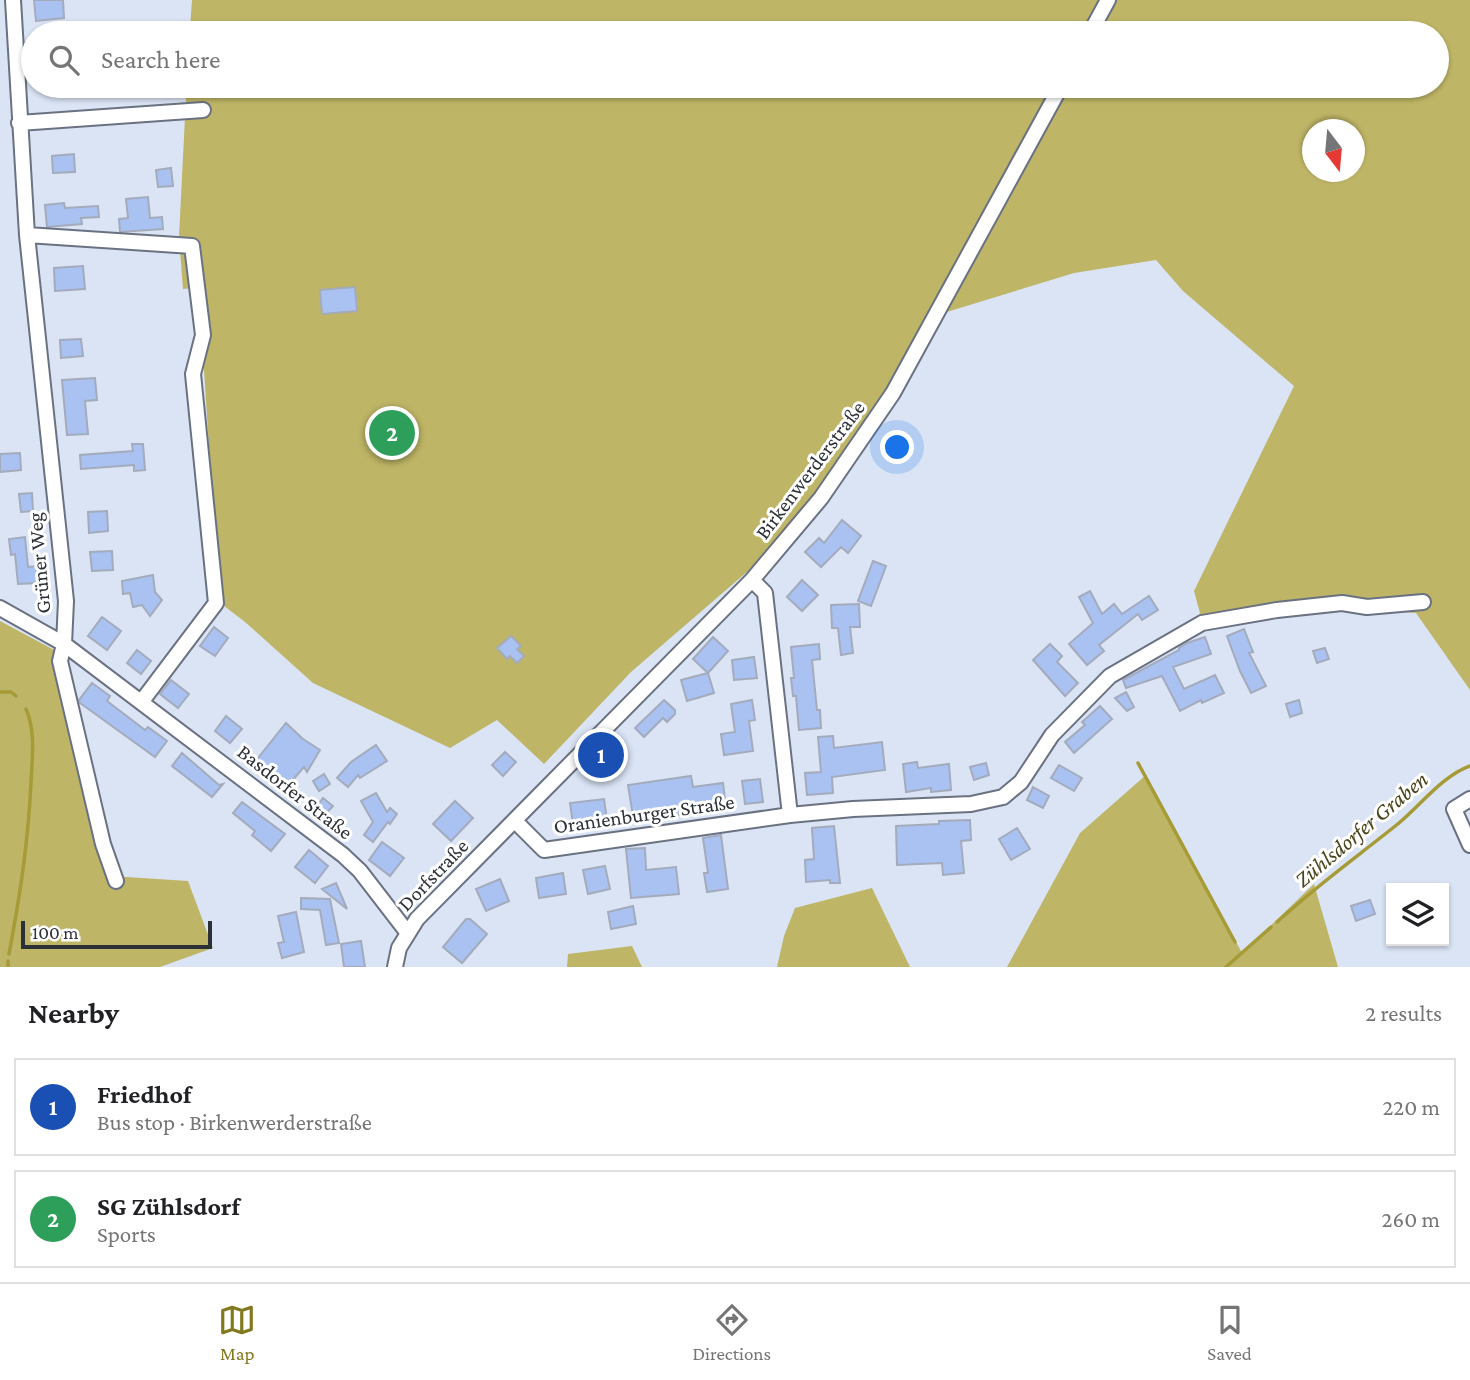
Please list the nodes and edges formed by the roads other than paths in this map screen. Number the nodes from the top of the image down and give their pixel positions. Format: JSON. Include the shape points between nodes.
{"nodes":[{"id":1,"x":13,"y":0,"type":"edge"},
{"id":2,"x":1108,"y":0,"type":"edge"},
{"id":3,"x":1097,"y":21,"type":"edge"},
{"id":4,"x":1054,"y":98,"type":"edge"},
{"id":5,"x":203,"y":110,"type":"dead end"},
{"id":6,"x":19,"y":123,"type":"junction"},
{"id":7,"x":27,"y":235,"type":"junction"},
{"id":8,"x":752,"y":580,"type":"junction"},
{"id":9,"x":1423,"y":602,"type":"dead end"},
{"id":10,"x":0,"y":608,"type":"edge"},
{"id":11,"x":64,"y":644,"type":"junction"},
{"id":12,"x":142,"y":701,"type":"junction"},
{"id":13,"x":1470,"y":799,"type":"edge"},
{"id":14,"x":790,"y":815,"type":"junction"},
{"id":15,"x":515,"y":821,"type":"junction"},
{"id":16,"x":1470,"y":845,"type":"edge"},
{"id":17,"x":116,"y":881,"type":"dead end"},
{"id":18,"x":407,"y":932,"type":"junction"},
{"id":19,"x":395,"y":967,"type":"edge"}],
"edges":[{"from":1,"to":6,"type":"street","name":"Grüner Weg"},
{"from":2,"to":3,"type":"street"},
{"from":4,"to":8,"type":"street","name":"Birkenwerderstraße","via":[[893,393],[821,498]]},
{"from":5,"to":6,"type":"street"},
{"from":6,"to":7,"type":"street","name":"Grüner Weg"},
{"from":7,"to":11,"type":"street","name":"Grüner Weg","via":[[66,601]]},
{"from":7,"to":12,"type":"street","via":[[192,246],[203,335],[193,374],[216,603]]},
{"from":8,"to":14,"type":"street","via":[[765,593]]},
{"from":8,"to":15,"type":"street","name":"Birkenwerderstraße"},
{"from":9,"to":14,"type":"street","name":"Oranienburger Straße","via":[[1367,607],[1342,603],[1202,623],[1110,676],[1052,735],[1021,782],[1003,797],[971,804]]},
{"from":10,"to":11,"type":"street","name":"Basdorfer Straße"},
{"from":11,"to":12,"type":"street","name":"Basdorfer Straße"},
{"from":11,"to":17,"type":"street","name":"Grüner Weg","via":[[60,661]]},
{"from":12,"to":18,"type":"street","name":"Basdorfer Straße","via":[[343,855]]},
{"from":13,"to":16,"type":"street","via":[[1454,809]]},
{"from":14,"to":15,"type":"street","name":"Oranienburger Straße","via":[[544,850]]},
{"from":15,"to":18,"type":"street","name":"Dorfstraße"},
{"from":18,"to":19,"type":"street","name":"Dorfstraße"}]}
